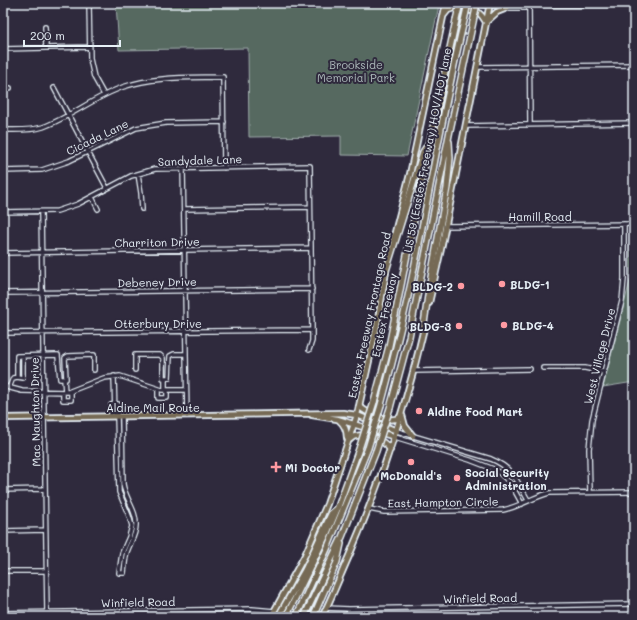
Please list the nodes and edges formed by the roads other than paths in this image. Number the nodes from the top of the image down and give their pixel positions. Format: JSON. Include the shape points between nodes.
{"nodes":[{"id":1,"x":89,"y":3,"type":"edge"},
{"id":2,"x":446,"y":3,"type":"edge"},
{"id":3,"x":460,"y":3,"type":"edge"},
{"id":4,"x":469,"y":3,"type":"edge"},
{"id":5,"x":476,"y":3,"type":"edge"},
{"id":6,"x":490,"y":4,"type":"edge"},
{"id":7,"x":528,"y":4,"type":"edge"},
{"id":8,"x":634,"y":5,"type":"edge"},
{"id":9,"x":507,"y":8,"type":"junction"},
{"id":10,"x":443,"y":16,"type":"junction"},
{"id":11,"x":486,"y":22,"type":"junction"},
{"id":12,"x":4,"y":26,"type":"dead end"},
{"id":13,"x":45,"y":27,"type":"dead end"},
{"id":14,"x":46,"y":47,"type":"junction"},
{"id":15,"x":89,"y":47,"type":"junction"},
{"id":16,"x":3,"y":48,"type":"edge"},
{"id":17,"x":634,"y":65,"type":"edge"},
{"id":18,"x":530,"y":66,"type":"junction"},
{"id":19,"x":478,"y":67,"type":"junction"},
{"id":20,"x":3,"y":88,"type":"edge"},
{"id":21,"x":10,"y":88,"type":"dead end"},
{"id":22,"x":54,"y":88,"type":"dead end"},
{"id":23,"x":104,"y":95,"type":"junction"},
{"id":24,"x":68,"y":115,"type":"junction"},
{"id":25,"x":224,"y":122,"type":"junction"},
{"id":26,"x":530,"y":124,"type":"junction"},
{"id":27,"x":634,"y":124,"type":"edge"},
{"id":28,"x":466,"y":126,"type":"junction"},
{"id":29,"x":3,"y":130,"type":"edge"},
{"id":30,"x":449,"y":135,"type":"junction"},
{"id":31,"x":430,"y":142,"type":"junction"},
{"id":32,"x":87,"y":151,"type":"junction"},
{"id":33,"x":183,"y":168,"type":"junction"},
{"id":34,"x":224,"y":168,"type":"junction"},
{"id":35,"x":3,"y":171,"type":"edge"},
{"id":36,"x":138,"y":174,"type":"junction"},
{"id":37,"x":107,"y":188,"type":"junction"},
{"id":38,"x":92,"y":196,"type":"junction"},
{"id":39,"x":310,"y":207,"type":"junction"},
{"id":40,"x":98,"y":209,"type":"dead end"},
{"id":41,"x":142,"y":209,"type":"dead end"},
{"id":42,"x":184,"y":209,"type":"junction"},
{"id":43,"x":3,"y":212,"type":"edge"},
{"id":44,"x":41,"y":212,"type":"junction"},
{"id":45,"x":624,"y":224,"type":"junction"},
{"id":46,"x":634,"y":224,"type":"edge"},
{"id":47,"x":445,"y":226,"type":"junction"},
{"id":48,"x":311,"y":248,"type":"junction"},
{"id":49,"x":184,"y":250,"type":"junction"},
{"id":50,"x":42,"y":252,"type":"junction"},
{"id":51,"x":3,"y":253,"type":"edge"},
{"id":52,"x":385,"y":274,"type":"junction"},
{"id":53,"x":312,"y":289,"type":"junction"},
{"id":54,"x":184,"y":291,"type":"junction"},
{"id":55,"x":42,"y":292,"type":"junction"},
{"id":56,"x":3,"y":293,"type":"edge"},
{"id":57,"x":312,"y":330,"type":"junction"},
{"id":58,"x":185,"y":331,"type":"junction"},
{"id":59,"x":423,"y":331,"type":"junction"},
{"id":60,"x":43,"y":332,"type":"junction"},
{"id":61,"x":3,"y":333,"type":"edge"},
{"id":62,"x":309,"y":350,"type":"dead end"},
{"id":63,"x":186,"y":354,"type":"junction"},
{"id":64,"x":43,"y":356,"type":"junction"},
{"id":65,"x":60,"y":358,"type":"junction"},
{"id":66,"x":65,"y":358,"type":"junction"},
{"id":67,"x":163,"y":358,"type":"junction"},
{"id":68,"x":169,"y":358,"type":"junction"},
{"id":69,"x":543,"y":368,"type":"dead end"},
{"id":70,"x":530,"y":369,"type":"dead end"},
{"id":71,"x":94,"y":370,"type":"dead end"},
{"id":72,"x":135,"y":370,"type":"dead end"},
{"id":73,"x":414,"y":371,"type":"junction"},
{"id":74,"x":603,"y":372,"type":"junction"},
{"id":75,"x":114,"y":376,"type":"junction"},
{"id":76,"x":165,"y":378,"type":"junction"},
{"id":77,"x":64,"y":380,"type":"junction"},
{"id":78,"x":3,"y":386,"type":"edge"},
{"id":79,"x":9,"y":388,"type":"junction"},
{"id":80,"x":158,"y":389,"type":"junction"},
{"id":81,"x":166,"y":390,"type":"junction"},
{"id":82,"x":186,"y":390,"type":"junction"},
{"id":83,"x":71,"y":391,"type":"junction"},
{"id":84,"x":44,"y":392,"type":"junction"},
{"id":85,"x":64,"y":392,"type":"junction"},
{"id":86,"x":115,"y":404,"type":"junction"},
{"id":87,"x":359,"y":406,"type":"junction"},
{"id":88,"x":303,"y":414,"type":"junction"},
{"id":89,"x":357,"y":415,"type":"junction"},
{"id":90,"x":402,"y":415,"type":"junction"},
{"id":91,"x":117,"y":416,"type":"junction"},
{"id":92,"x":187,"y":416,"type":"junction"},
{"id":93,"x":3,"y":418,"type":"edge"},
{"id":94,"x":44,"y":418,"type":"junction"},
{"id":95,"x":337,"y":418,"type":"junction"},
{"id":96,"x":354,"y":423,"type":"junction"},
{"id":97,"x":397,"y":431,"type":"junction"},
{"id":98,"x":413,"y":436,"type":"junction"},
{"id":99,"x":395,"y":438,"type":"junction"},
{"id":100,"x":428,"y":440,"type":"junction"},
{"id":101,"x":347,"y":442,"type":"junction"},
{"id":102,"x":426,"y":447,"type":"junction"},
{"id":103,"x":390,"y":450,"type":"junction"},
{"id":104,"x":471,"y":453,"type":"junction"},
{"id":105,"x":469,"y":460,"type":"junction"},
{"id":106,"x":515,"y":476,"type":"junction"},
{"id":107,"x":508,"y":481,"type":"junction"},
{"id":108,"x":123,"y":484,"type":"junction"},
{"id":109,"x":118,"y":485,"type":"junction"},
{"id":110,"x":45,"y":489,"type":"junction"},
{"id":111,"x":3,"y":490,"type":"edge"},
{"id":112,"x":590,"y":492,"type":"junction"},
{"id":113,"x":634,"y":492,"type":"edge"},
{"id":114,"x":528,"y":500,"type":"junction"},
{"id":115,"x":522,"y":504,"type":"junction"},
{"id":116,"x":338,"y":507,"type":"junction"},
{"id":117,"x":369,"y":509,"type":"junction"},
{"id":118,"x":132,"y":526,"type":"junction"},
{"id":119,"x":136,"y":526,"type":"junction"},
{"id":120,"x":46,"y":530,"type":"junction"},
{"id":121,"x":3,"y":531,"type":"edge"},
{"id":122,"x":342,"y":537,"type":"junction"},
{"id":123,"x":3,"y":571,"type":"edge"},
{"id":124,"x":46,"y":571,"type":"junction"},
{"id":125,"x":634,"y":604,"type":"edge"},
{"id":126,"x":326,"y":608,"type":"junction"},
{"id":127,"x":274,"y":611,"type":"junction"},
{"id":128,"x":46,"y":612,"type":"junction"},
{"id":129,"x":3,"y":613,"type":"edge"},
{"id":130,"x":271,"y":617,"type":"edge"},
{"id":131,"x":278,"y":617,"type":"edge"},
{"id":132,"x":286,"y":617,"type":"edge"},
{"id":133,"x":296,"y":617,"type":"edge"},
{"id":134,"x":304,"y":617,"type":"edge"},
{"id":135,"x":312,"y":617,"type":"edge"},
{"id":136,"x":322,"y":617,"type":"edge"}],
"edges":[{"from":1,"to":15,"type":"street"},
{"from":2,"to":10,"type":"main road","name":"Eastex Freeway Frontage Road"},
{"from":3,"to":31,"type":"highway","name":"Eastex Freeway","bridge":true},
{"from":4,"to":6,"type":"main road"},
{"from":4,"to":133,"type":"highway","name":"US 59 (Eastex Freeway) HOV/HOT lane","bridge":true,"via":[[454,64],[392,366],[368,448]]},
{"from":5,"to":30,"type":"highway","bridge":true},
{"from":6,"to":9,"type":"street"},
{"from":6,"to":11,"type":"main road"},
{"from":7,"to":8,"type":"street"},
{"from":7,"to":9,"type":"street","via":[[525,8]]},
{"from":7,"to":18,"type":"street"},
{"from":9,"to":11,"type":"main road","via":[[497,12]]},
{"from":10,"to":11,"type":"main road","via":[[454,8],[478,12]]},
{"from":10,"to":52,"type":"main road","name":"Eastex Freeway Frontage Road","via":[[410,174]]},
{"from":11,"to":19,"type":"main road"},
{"from":12,"to":16,"type":"street"},
{"from":13,"to":14,"type":"street"},
{"from":14,"to":15,"type":"street"},
{"from":14,"to":16,"type":"street"},
{"from":15,"to":23,"type":"street","via":[[94,77]]},
{"from":17,"to":18,"type":"street"},
{"from":18,"to":19,"type":"street"},
{"from":18,"to":26,"type":"street"},
{"from":19,"to":28,"type":"main road"},
{"from":20,"to":21,"type":"street"},
{"from":22,"to":24,"type":"street"},
{"from":23,"to":24,"type":"street"},
{"from":23,"to":25,"type":"street","via":[[156,79],[223,78]]},
{"from":24,"to":29,"type":"street","via":[[43,127]]},
{"from":24,"to":32,"type":"street"},
{"from":25,"to":32,"type":"street","name":"Cicada Lane","via":[[166,123],[136,128]]},
{"from":25,"to":34,"type":"street"},
{"from":26,"to":27,"type":"street"},
{"from":26,"to":28,"type":"street"},
{"from":28,"to":47,"type":"main road"},
{"from":30,"to":59,"type":"highway","via":[[447,188]]},
{"from":30,"to":122,"type":"highway","bridge":true,"via":[[409,337],[376,451]]},
{"from":31,"to":52,"type":"highway","via":[[423,152]]},
{"from":31,"to":116,"type":"highway","name":"Eastex Freeway","bridge":true,"via":[[389,346],[374,402]]},
{"from":32,"to":35,"type":"street","name":"Cicada Lane","via":[[42,170]]},
{"from":32,"to":37,"type":"street"},
{"from":33,"to":34,"type":"street","name":"Sandydale Lane"},
{"from":33,"to":36,"type":"street","name":"Sandydale Lane","via":[[155,169]]},
{"from":33,"to":42,"type":"street"},
{"from":34,"to":39,"type":"street","name":"Sandydale Lane","via":[[310,166]]},
{"from":36,"to":37,"type":"street","name":"Sandydale Lane"},
{"from":36,"to":41,"type":"street"},
{"from":37,"to":38,"type":"street","name":"Sandydale Lane"},
{"from":38,"to":40,"type":"street"},
{"from":38,"to":44,"type":"street","name":"Sandydale Lane","via":[[57,211]]},
{"from":39,"to":42,"type":"street"},
{"from":39,"to":48,"type":"street"},
{"from":42,"to":49,"type":"street"},
{"from":43,"to":44,"type":"street","name":"Sandydale Lane"},
{"from":44,"to":50,"type":"street","name":"Mac Naughton Drive"},
{"from":45,"to":46,"type":"street","name":"Hamill Road"},
{"from":45,"to":47,"type":"street","name":"Hamill Road"},
{"from":45,"to":74,"type":"street","name":"West Village Drive","via":[[624,289]]},
{"from":47,"to":59,"type":"main road"},
{"from":48,"to":49,"type":"street","name":"Charriton Drive"},
{"from":48,"to":53,"type":"street"},
{"from":49,"to":50,"type":"street","name":"Charriton Drive"},
{"from":49,"to":54,"type":"street"},
{"from":50,"to":51,"type":"street","name":"Charriton Drive"},
{"from":50,"to":55,"type":"street","name":"Mac Naughton Drive"},
{"from":52,"to":87,"type":"main road","name":"Eastex Freeway Frontage Road","via":[[377,325]]},
{"from":53,"to":54,"type":"street","name":"Debeney Drive"},
{"from":53,"to":57,"type":"street"},
{"from":54,"to":55,"type":"street","name":"Debeney Drive"},
{"from":54,"to":58,"type":"street"},
{"from":55,"to":56,"type":"street","name":"Debeney Drive"},
{"from":55,"to":60,"type":"street","name":"Mac Naughton Drive"},
{"from":57,"to":58,"type":"street","name":"Otterbury Drive"},
{"from":57,"to":62,"type":"street"},
{"from":58,"to":60,"type":"street","name":"Otterbury Drive"},
{"from":58,"to":63,"type":"street"},
{"from":59,"to":73,"type":"main road"},
{"from":60,"to":61,"type":"street","name":"Otterbury Drive"},
{"from":60,"to":64,"type":"street","name":"Mac Naughton Drive"},
{"from":63,"to":68,"type":"street","via":[[172,355]]},
{"from":63,"to":82,"type":"street"},
{"from":64,"to":65,"type":"street","via":[[58,355]]},
{"from":64,"to":79,"type":"street","via":[[17,356],[17,377],[13,378]]},
{"from":64,"to":84,"type":"street","name":"Mac Naughton Drive"},
{"from":65,"to":66,"type":"street"},
{"from":65,"to":77,"type":"street","via":[[60,380]]},
{"from":66,"to":71,"type":"street","via":[[94,355]]},
{"from":66,"to":77,"type":"street"},
{"from":67,"to":68,"type":"street"},
{"from":67,"to":72,"type":"street","via":[[159,354],[135,355]]},
{"from":67,"to":76,"type":"street"},
{"from":68,"to":76,"type":"street","via":[[169,378]]},
{"from":69,"to":74,"type":"street","via":[[585,368]]},
{"from":70,"to":73,"type":"street"},
{"from":73,"to":90,"type":"main road"},
{"from":74,"to":112,"type":"street","name":"West Village Drive","via":[[590,432]]},
{"from":75,"to":80,"type":"street"},
{"from":75,"to":83,"type":"street"},
{"from":75,"to":86,"type":"street"},
{"from":76,"to":81,"type":"street"},
{"from":77,"to":85,"type":"street"},
{"from":78,"to":79,"type":"street"},
{"from":79,"to":84,"type":"street"},
{"from":80,"to":81,"type":"street"},
{"from":80,"to":81,"type":"street","via":[[158,398],[167,398]]},
{"from":81,"to":82,"type":"street"},
{"from":82,"to":92,"type":"street"},
{"from":83,"to":85,"type":"street"},
{"from":83,"to":85,"type":"street","via":[[71,400],[63,400]]},
{"from":84,"to":85,"type":"street"},
{"from":84,"to":94,"type":"street","name":"Mac Naughton Drive"},
{"from":86,"to":91,"type":"street","via":[[118,405]]},
{"from":86,"to":91,"type":"street","via":[[111,405]]},
{"from":87,"to":89,"type":"main road","name":"Eastex Freeway Frontage Road"},
{"from":87,"to":90,"type":"main road","via":[[384,418],[396,420]]},
{"from":88,"to":89,"type":"main road","name":"Aldine Mail Route"},
{"from":88,"to":92,"type":"main road","name":"Aldine Mail Route"},
{"from":88,"to":95,"type":"main road","name":"Aldine Mail Route"},
{"from":89,"to":96,"type":"main road","name":"Eastex Freeway Frontage Road"},
{"from":89,"to":97,"type":"main road","name":"Aldine Mail Route"},
{"from":90,"to":97,"type":"main road"},
{"from":90,"to":98,"type":"main road","via":[[405,426]]},
{"from":91,"to":92,"type":"main road","name":"Aldine Mail Route"},
{"from":91,"to":94,"type":"main road","name":"Aldine Mail Route"},
{"from":91,"to":108,"type":"street"},
{"from":91,"to":109,"type":"street"},
{"from":93,"to":94,"type":"main road","name":"Aldine Mail Route"},
{"from":94,"to":110,"type":"street","name":"Mac Naughton Drive"},
{"from":95,"to":96,"type":"main road","name":"Aldine Mail Route"},
{"from":95,"to":101,"type":"main road","via":[[345,426]]},
{"from":96,"to":99,"type":"main road","name":"Aldine Mail Route"},
{"from":96,"to":101,"type":"main road","name":"Eastex Freeway Frontage Road"},
{"from":97,"to":98,"type":"street"},
{"from":97,"to":99,"type":"main road"},
{"from":98,"to":100,"type":"street"},
{"from":99,"to":102,"type":"street"},
{"from":99,"to":103,"type":"main road"},
{"from":100,"to":102,"type":"street"},
{"from":100,"to":104,"type":"street"},
{"from":101,"to":103,"type":"main road","via":[[357,435],[366,436],[385,444]]},
{"from":101,"to":127,"type":"main road","name":"Eastex Freeway Frontage Road","via":[[318,525],[305,555]]},
{"from":102,"to":105,"type":"street"},
{"from":103,"to":117,"type":"main road"},
{"from":104,"to":105,"type":"street"},
{"from":104,"to":106,"type":"street","via":[[501,463]]},
{"from":105,"to":107,"type":"street","via":[[496,470]]},
{"from":106,"to":107,"type":"street"},
{"from":106,"to":114,"type":"street"},
{"from":107,"to":115,"type":"street"},
{"from":108,"to":109,"type":"street"},
{"from":108,"to":119,"type":"street","via":[[135,516]]},
{"from":109,"to":118,"type":"street"},
{"from":110,"to":111,"type":"street"},
{"from":110,"to":120,"type":"street","name":"Mac Naughton Drive"},
{"from":112,"to":113,"type":"street","name":"East Hampton Circle"},
{"from":112,"to":114,"type":"street","name":"East Hampton Circle","via":[[549,493]]},
{"from":114,"to":115,"type":"street","name":"East Hampton Circle"},
{"from":115,"to":117,"type":"street","name":"East Hampton Circle","via":[[503,510],[384,512]]},
{"from":116,"to":131,"type":"highway","via":[[331,514],[305,570]]},
{"from":116,"to":132,"type":"highway","name":"Eastex Freeway"},
{"from":117,"to":126,"type":"main road"},
{"from":118,"to":119,"type":"street"},
{"from":118,"to":119,"type":"street","via":[[122,553],[119,573],[124,573]]},
{"from":120,"to":121,"type":"street"},
{"from":120,"to":124,"type":"street","name":"Mac Naughton Drive"},
{"from":122,"to":134,"type":"highway"},
{"from":122,"to":135,"type":"highway","via":[[337,562]]},
{"from":123,"to":124,"type":"street"},
{"from":124,"to":128,"type":"street","name":"Mac Naughton Drive"},
{"from":125,"to":126,"type":"street","name":"Winfield Road"},
{"from":126,"to":136,"type":"main road"},
{"from":127,"to":128,"type":"street","name":"Winfield Road","via":[[252,609]]},
{"from":127,"to":130,"type":"main road","name":"Eastex Freeway Frontage Road"},
{"from":128,"to":129,"type":"street","name":"Winfield Road"}]}
